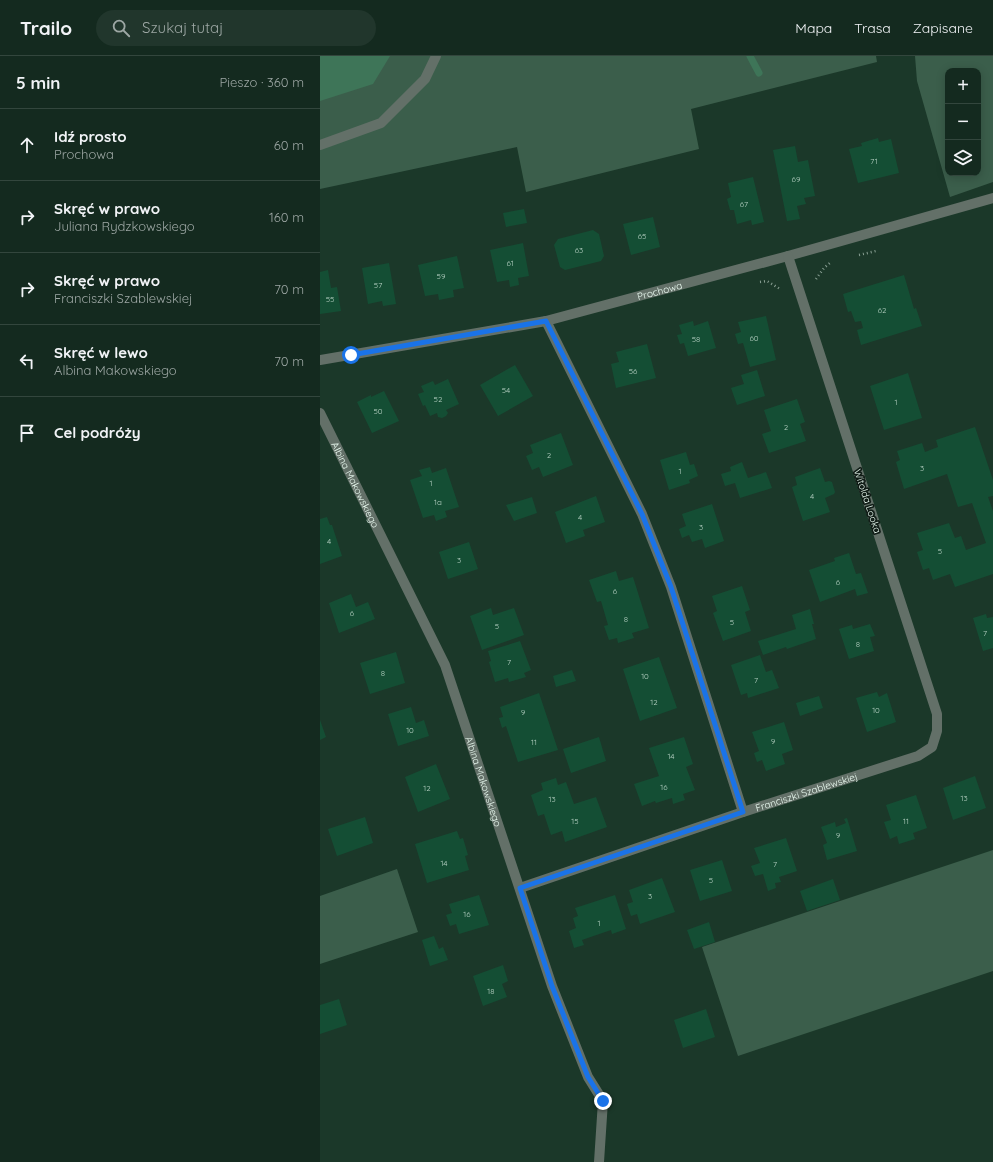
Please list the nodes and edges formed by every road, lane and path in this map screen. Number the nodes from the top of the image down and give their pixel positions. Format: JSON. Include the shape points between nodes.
{"nodes":[{"id":1,"x":436,"y":56,"type":"edge"},
{"id":2,"x":320,"y":145,"type":"edge"},
{"id":3,"x":993,"y":198,"type":"edge"},
{"id":4,"x":876,"y":250,"type":"dead end"},
{"id":5,"x":788,"y":256,"type":"junction"},
{"id":6,"x":852,"y":256,"type":"dead end"},
{"id":7,"x":837,"y":260,"type":"dead end"},
{"id":8,"x":816,"y":279,"type":"dead end"},
{"id":9,"x":546,"y":321,"type":"junction"},
{"id":10,"x":320,"y":360,"type":"edge"},
{"id":11,"x":320,"y":413,"type":"edge"},
{"id":12,"x":932,"y":747,"type":"joint"},
{"id":13,"x":743,"y":812,"type":"junction"},
{"id":14,"x":520,"y":888,"type":"junction"},
{"id":15,"x":598,"y":1162,"type":"edge"}],
"edges":[{"from":1,"to":2,"type":"street","via":[[425,79],[380,123]]},
{"from":3,"to":5,"type":"street","name":"Prochowa"},
{"from":4,"to":6,"type":"path"},
{"from":5,"to":9,"type":"street","name":"Prochowa"},
{"from":5,"to":12,"type":"street","name":"Witolda Looka","via":[[937,714],[938,731]]},
{"from":7,"to":8,"type":"path","via":[[829,262]]},
{"from":9,"to":10,"type":"street","name":"Prochowa"},
{"from":9,"to":13,"type":"street","via":[[642,514],[671,587]]},
{"from":11,"to":14,"type":"street","name":"Albina Makowskiego","via":[[445,664]]},
{"from":12,"to":13,"type":"street","name":"Franciszki Szablewskiej","via":[[918,756]]},
{"from":13,"to":14,"type":"street","name":"Franciszki Szablewskiej"},
{"from":14,"to":15,"type":"street","name":"Albina Makowskiego","via":[[552,986],[588,1077],[603,1101]]}]}
